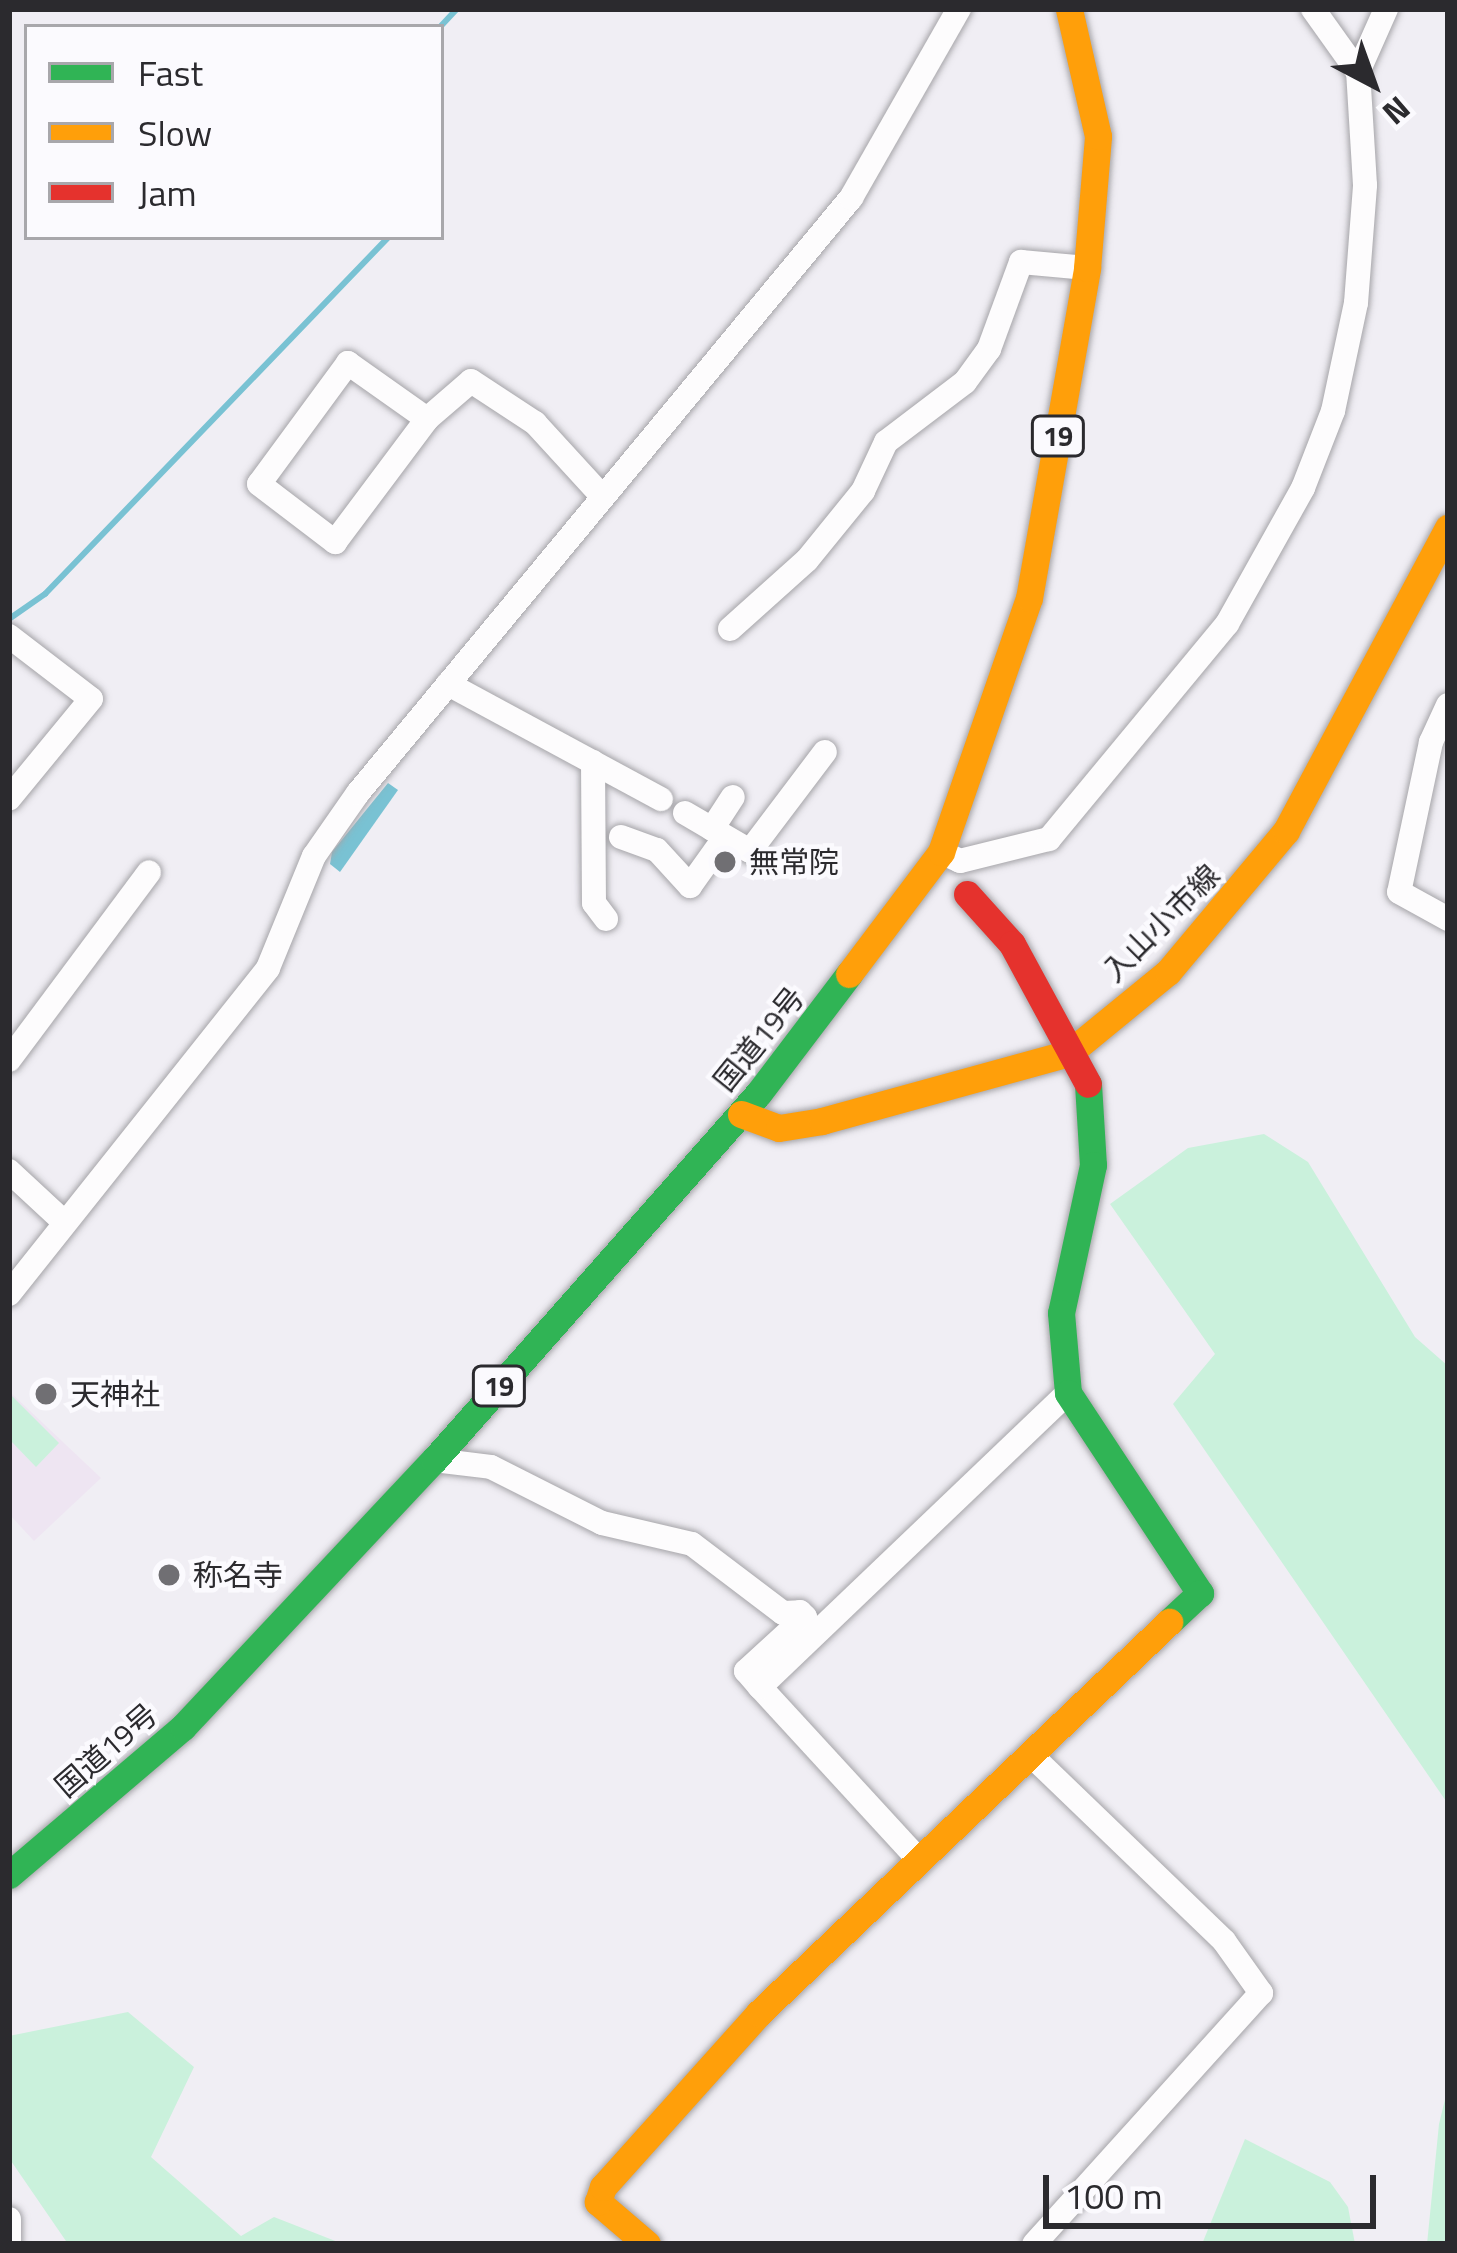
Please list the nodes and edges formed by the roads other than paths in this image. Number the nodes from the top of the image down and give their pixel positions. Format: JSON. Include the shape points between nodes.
{"nodes":[{"id":1,"x":959,"y":9,"type":"edge"},
{"id":2,"x":1070,"y":9,"type":"edge"},
{"id":3,"x":1313,"y":9,"type":"edge"},
{"id":4,"x":1386,"y":9,"type":"edge"},
{"id":5,"x":1358,"y":71,"type":"junction"},
{"id":6,"x":1087,"y":268,"type":"junction"},
{"id":7,"x":427,"y":419,"type":"junction"},
{"id":8,"x":602,"y":496,"type":"junction"},
{"id":9,"x":1448,"y":527,"type":"edge"},
{"id":10,"x":1439,"y":562,"type":"edge"},
{"id":11,"x":730,"y":628,"type":"dead end"},
{"id":12,"x":9,"y":636,"type":"edge"},
{"id":13,"x":448,"y":684,"type":"junction"},
{"id":14,"x":1448,"y":705,"type":"edge"},
{"id":15,"x":825,"y":752,"type":"dead end"},
{"id":16,"x":593,"y":762,"type":"junction"},
{"id":17,"x":733,"y":797,"type":"dead end"},
{"id":18,"x":9,"y":799,"type":"edge"},
{"id":19,"x":661,"y":799,"type":"dead end"},
{"id":20,"x":685,"y":813,"type":"dead end"},
{"id":21,"x":718,"y":833,"type":"junction"},
{"id":22,"x":621,"y":837,"type":"dead end"},
{"id":23,"x":941,"y":852,"type":"junction"},
{"id":24,"x":149,"y":872,"type":"dead end"},
{"id":25,"x":967,"y":894,"type":"dead end"},
{"id":26,"x":607,"y":919,"type":"dead end"},
{"id":27,"x":1448,"y":919,"type":"edge"},
{"id":28,"x":1070,"y":1053,"type":"junction"},
{"id":29,"x":9,"y":1060,"type":"edge"},
{"id":30,"x":740,"y":1114,"type":"junction"},
{"id":31,"x":9,"y":1171,"type":"edge"},
{"id":32,"x":64,"y":1222,"type":"junction"},
{"id":33,"x":9,"y":1294,"type":"edge"},
{"id":34,"x":1068,"y":1393,"type":"junction"},
{"id":35,"x":434,"y":1460,"type":"junction"},
{"id":36,"x":760,"y":1687,"type":"junction"},
{"id":37,"x":1033,"y":1756,"type":"junction"},
{"id":38,"x":919,"y":1860,"type":"junction"},
{"id":39,"x":9,"y":1875,"type":"edge"},
{"id":40,"x":9,"y":2219,"type":"edge"},
{"id":41,"x":9,"y":2242,"type":"edge"},
{"id":42,"x":646,"y":2244,"type":"edge"},
{"id":43,"x":1034,"y":2244,"type":"edge"}],
"edges":[{"from":1,"to":8,"type":"street","via":[[851,198]]},
{"from":2,"to":6,"type":"main road","name":"国道19号","number":"19","via":[[1098,136]]},
{"from":3,"to":5,"type":"street"},
{"from":4,"to":5,"type":"street"},
{"from":5,"to":23,"type":"street","via":[[1365,185],[1356,303],[1333,411],[1304,488],[1227,624],[1049,838],[960,861]]},
{"from":6,"to":11,"type":"street","via":[[1021,262],[1011,272],[989,349],[965,382],[886,442],[863,491],[807,560]]},
{"from":6,"to":23,"type":"main road","name":"国道19号","number":"19","via":[[1028,598]]},
{"from":7,"to":7,"type":"street","via":[[335,542],[260,484],[347,363]]},
{"from":7,"to":8,"type":"street","via":[[471,381],[535,423]]},
{"from":8,"to":13,"type":"street"},
{"from":9,"to":10,"type":"main road","name":"入山小市線"},
{"from":10,"to":28,"type":"main road","name":"入山小市線","via":[[1286,831],[1168,972]]},
{"from":12,"to":18,"type":"street","via":[[91,698]]},
{"from":13,"to":16,"type":"street"},
{"from":13,"to":32,"type":"street","via":[[314,856],[268,968]]},
{"from":14,"to":27,"type":"street","via":[[1431,742],[1399,892]]},
{"from":15,"to":21,"type":"street","via":[[750,851]]},
{"from":16,"to":19,"type":"street"},
{"from":16,"to":26,"type":"street","via":[[593,903]]},
{"from":17,"to":21,"type":"street"},
{"from":20,"to":21,"type":"street"},
{"from":21,"to":22,"type":"street","via":[[690,886],[657,850]]},
{"from":23,"to":30,"type":"main road","name":"国道19号","number":"19"},
{"from":24,"to":29,"type":"street"},
{"from":25,"to":28,"type":"main road","via":[[1012,944]]},
{"from":28,"to":30,"type":"main road","name":"入山小市線","via":[[822,1121],[778,1128]]},
{"from":28,"to":34,"type":"main road","via":[[1090,1090],[1093,1165],[1061,1313]]},
{"from":30,"to":35,"type":"main road","name":"国道19号","number":"19"},
{"from":31,"to":32,"type":"street"},
{"from":32,"to":33,"type":"street"},
{"from":34,"to":36,"type":"street"},
{"from":34,"to":37,"type":"main road","via":[[1200,1594]]},
{"from":35,"to":36,"type":"street","via":[[491,1467],[602,1523],[692,1544],[783,1613],[800,1612],[806,1617],[746,1671]]},
{"from":35,"to":39,"type":"main road","name":"国道19号","number":"19","via":[[182,1727]]},
{"from":36,"to":38,"type":"street"},
{"from":37,"to":38,"type":"main road"},
{"from":37,"to":43,"type":"street","via":[[1224,1941],[1261,1993]]},
{"from":38,"to":42,"type":"main road","via":[[759,2013],[603,2187],[598,2202]]},
{"from":40,"to":41,"type":"street"}]}
